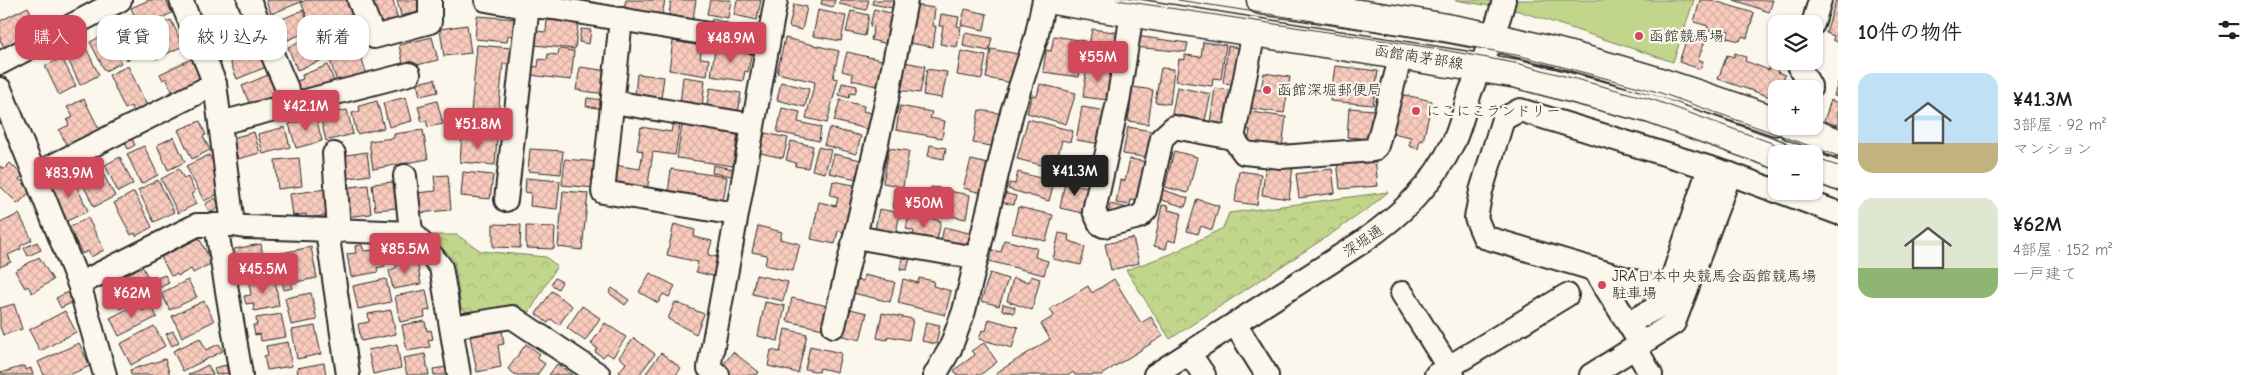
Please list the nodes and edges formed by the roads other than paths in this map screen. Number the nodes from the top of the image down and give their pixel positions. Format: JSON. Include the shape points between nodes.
{"nodes":[{"id":1,"x":120,"y":0,"type":"edge"},
{"id":2,"x":181,"y":0,"type":"edge"},
{"id":3,"x":249,"y":0,"type":"edge"},
{"id":4,"x":359,"y":0,"type":"edge"},
{"id":5,"x":430,"y":0,"type":"edge"},
{"id":6,"x":486,"y":0,"type":"edge"},
{"id":7,"x":776,"y":0,"type":"edge"},
{"id":8,"x":906,"y":0,"type":"edge"},
{"id":9,"x":1044,"y":0,"type":"edge"},
{"id":10,"x":1052,"y":0,"type":"edge"},
{"id":11,"x":1261,"y":0,"type":"edge"},
{"id":12,"x":1504,"y":0,"type":"edge"},
{"id":13,"x":1820,"y":0,"type":"edge"},
{"id":14,"x":555,"y":4,"type":"edge"},
{"id":15,"x":528,"y":5,"type":"junction"},
{"id":16,"x":1132,"y":13,"type":"junction"},
{"id":17,"x":1816,"y":15,"type":"edge"},
{"id":18,"x":621,"y":19,"type":"junction"},
{"id":19,"x":1254,"y":32,"type":"junction"},
{"id":20,"x":1494,"y":37,"type":"junction"},
{"id":21,"x":768,"y":44,"type":"junction"},
{"id":22,"x":1401,"y":54,"type":"junction"},
{"id":23,"x":0,"y":63,"type":"edge"},
{"id":24,"x":1481,"y":68,"type":"junction"},
{"id":25,"x":409,"y":74,"type":"dead end"},
{"id":26,"x":215,"y":84,"type":"junction"},
{"id":27,"x":0,"y":89,"type":"edge"},
{"id":28,"x":613,"y":102,"type":"junction"},
{"id":29,"x":294,"y":105,"type":"junction"},
{"id":30,"x":1768,"y":117,"type":"edge"},
{"id":31,"x":220,"y":121,"type":"junction"},
{"id":32,"x":753,"y":126,"type":"junction"},
{"id":33,"x":1817,"y":135,"type":"edge"},
{"id":34,"x":1233,"y":138,"type":"junction"},
{"id":35,"x":1838,"y":143,"type":"edge"},
{"id":36,"x":1768,"y":151,"type":"edge"},
{"id":37,"x":334,"y":154,"type":"dead end"},
{"id":38,"x":1823,"y":170,"type":"edge"},
{"id":39,"x":1719,"y":171,"type":"junction"},
{"id":40,"x":36,"y":174,"type":"junction"},
{"id":41,"x":406,"y":176,"type":"dead end"},
{"id":42,"x":1838,"y":176,"type":"edge"},
{"id":43,"x":1768,"y":188,"type":"edge"},
{"id":44,"x":506,"y":200,"type":"dead end"},
{"id":45,"x":1802,"y":200,"type":"edge"},
{"id":46,"x":1838,"y":213,"type":"edge"},
{"id":47,"x":736,"y":214,"type":"junction"},
{"id":48,"x":225,"y":225,"type":"junction"},
{"id":49,"x":333,"y":231,"type":"junction"},
{"id":50,"x":411,"y":232,"type":"junction"},
{"id":51,"x":855,"y":237,"type":"junction"},
{"id":52,"x":976,"y":258,"type":"junction"},
{"id":53,"x":1594,"y":269,"type":"junction"},
{"id":54,"x":79,"y":284,"type":"junction"},
{"id":55,"x":1402,"y":293,"type":"dead end"},
{"id":56,"x":1676,"y":294,"type":"junction"},
{"id":57,"x":1567,"y":295,"type":"dead end"},
{"id":58,"x":1235,"y":324,"type":"junction"},
{"id":59,"x":1628,"y":324,"type":"junction"},
{"id":60,"x":834,"y":326,"type":"dead end"},
{"id":61,"x":452,"y":327,"type":"junction"},
{"id":62,"x":1638,"y":346,"type":"junction"},
{"id":63,"x":1189,"y":353,"type":"junction"},
{"id":64,"x":1446,"y":373,"type":"edge"},
{"id":65,"x":105,"y":375,"type":"edge"},
{"id":66,"x":241,"y":375,"type":"edge"},
{"id":67,"x":348,"y":375,"type":"edge"},
{"id":68,"x":459,"y":375,"type":"edge"},
{"id":69,"x":599,"y":375,"type":"edge"},
{"id":70,"x":718,"y":375,"type":"edge"},
{"id":71,"x":935,"y":375,"type":"edge"},
{"id":72,"x":1154,"y":375,"type":"edge"},
{"id":73,"x":1204,"y":375,"type":"edge"},
{"id":74,"x":1267,"y":375,"type":"edge"},
{"id":75,"x":1591,"y":375,"type":"edge"},
{"id":76,"x":1651,"y":375,"type":"edge"}],
"edges":[{"from":1,"to":23,"type":"street"},
{"from":2,"to":26,"type":"street"},
{"from":3,"to":29,"type":"street"},
{"from":4,"to":5,"type":"street","via":[[374,37],[430,22]]},
{"from":6,"to":15,"type":"street"},
{"from":7,"to":21,"type":"street"},
{"from":8,"to":51,"type":"street"},
{"from":9,"to":52,"type":"street"},
{"from":10,"to":16,"type":"main road","name":"函館南茅部線"},
{"from":11,"to":20,"type":"main road"},
{"from":12,"to":20,"type":"street","name":"深堀通"},
{"from":13,"to":17,"type":"street"},
{"from":14,"to":15,"type":"street"},
{"from":14,"to":18,"type":"street"},
{"from":15,"to":44,"type":"street"},
{"from":16,"to":19,"type":"main road","name":"函館南茅部線"},
{"from":16,"to":34,"type":"street","via":[[1118,102],[1094,212],[1100,224],[1104,226],[1142,215],[1148,206],[1162,138],[1174,127]]},
{"from":18,"to":21,"type":"street"},
{"from":18,"to":28,"type":"street"},
{"from":19,"to":22,"type":"main road","name":"函館南茅部線"},
{"from":19,"to":34,"type":"street"},
{"from":20,"to":24,"type":"street","name":"深堀通"},
{"from":20,"to":30,"type":"main road","via":[[1654,79]]},
{"from":21,"to":32,"type":"street"},
{"from":22,"to":24,"type":"main road","name":"函館南茅部線"},
{"from":22,"to":34,"type":"street","via":[[1373,150],[1281,157],[1244,153]]},
{"from":24,"to":36,"type":"main road","name":"函館南茅部線","via":[[1518,74],[1651,109]]},
{"from":24,"to":58,"type":"street","name":"深堀通","via":[[1442,165],[1412,202],[1362,242]]},
{"from":25,"to":29,"type":"street"},
{"from":26,"to":31,"type":"street"},
{"from":26,"to":40,"type":"street"},
{"from":27,"to":40,"type":"street"},
{"from":28,"to":32,"type":"street"},
{"from":28,"to":47,"type":"street","via":[[603,192]]},
{"from":29,"to":31,"type":"street"},
{"from":31,"to":48,"type":"street"},
{"from":32,"to":47,"type":"street"},
{"from":33,"to":35,"type":"main road"},
{"from":37,"to":49,"type":"street"},
{"from":38,"to":42,"type":"main road"},
{"from":39,"to":43,"type":"street"},
{"from":39,"to":53,"type":"street","via":[[1520,110],[1502,119],[1476,218],[1484,237]]},
{"from":39,"to":56,"type":"street"},
{"from":40,"to":54,"type":"street"},
{"from":41,"to":50,"type":"street"},
{"from":45,"to":46,"type":"street"},
{"from":47,"to":70,"type":"street","via":[[709,368]]},
{"from":48,"to":49,"type":"street"},
{"from":48,"to":54,"type":"street","via":[[197,224]]},
{"from":48,"to":66,"type":"street"},
{"from":49,"to":50,"type":"street"},
{"from":49,"to":67,"type":"street"},
{"from":50,"to":61,"type":"street","via":[[441,268]]},
{"from":51,"to":52,"type":"street"},
{"from":51,"to":60,"type":"street"},
{"from":52,"to":71,"type":"street","via":[[958,330]]},
{"from":53,"to":56,"type":"street"},
{"from":53,"to":59,"type":"street"},
{"from":54,"to":65,"type":"street"},
{"from":55,"to":64,"type":"street"},
{"from":56,"to":59,"type":"street"},
{"from":56,"to":62,"type":"street","via":[[1674,323]]},
{"from":57,"to":64,"type":"street"},
{"from":58,"to":63,"type":"street","name":"深堀通"},
{"from":58,"to":74,"type":"street"},
{"from":59,"to":62,"type":"street"},
{"from":61,"to":68,"type":"street"},
{"from":61,"to":69,"type":"street","via":[[512,317]]},
{"from":62,"to":75,"type":"street"},
{"from":62,"to":76,"type":"street"},
{"from":63,"to":72,"type":"street","name":"深堀通"},
{"from":63,"to":73,"type":"street"}]}
